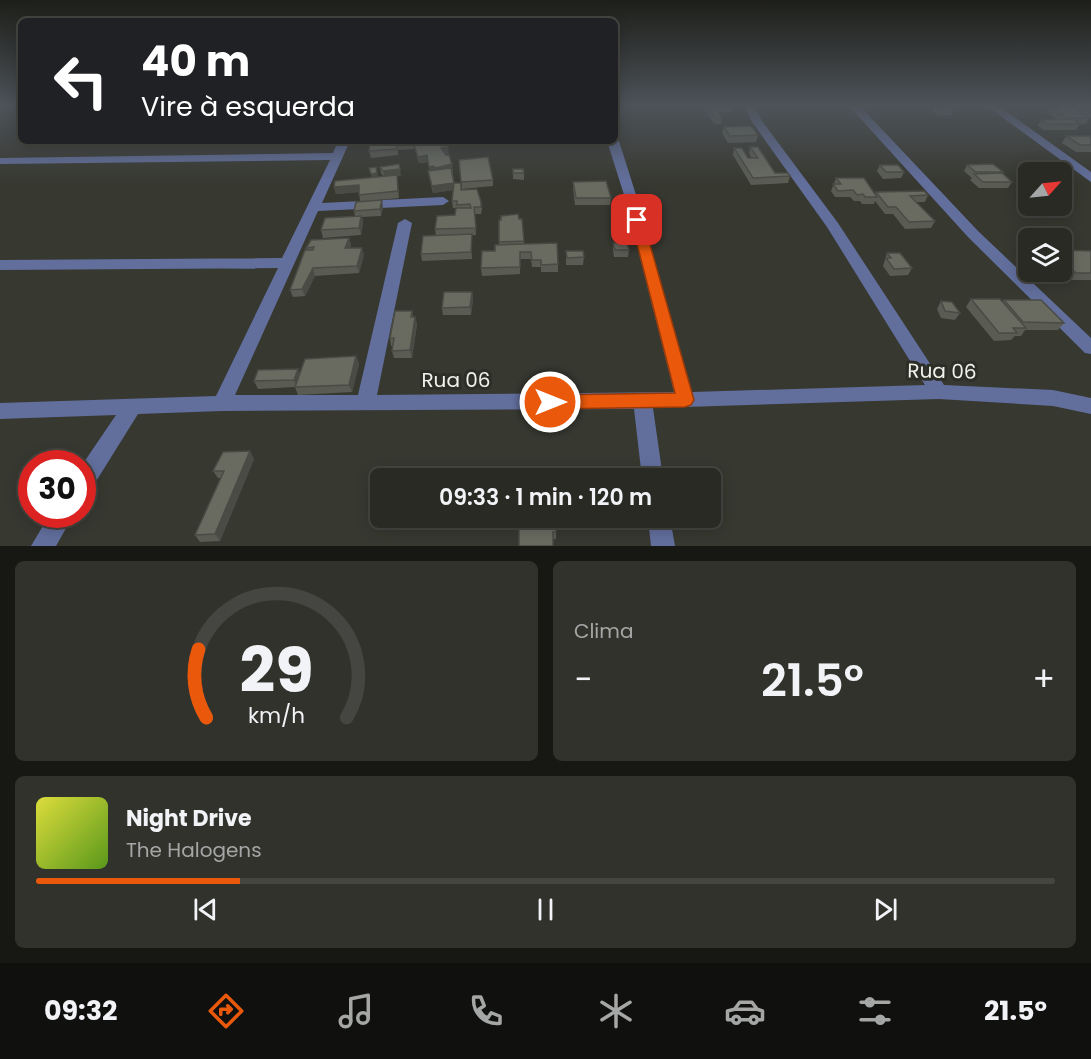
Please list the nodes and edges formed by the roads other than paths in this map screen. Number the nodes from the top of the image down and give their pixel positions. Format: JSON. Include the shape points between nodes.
{"nodes":[{"id":1,"x":764,"y":131,"type":"edge"},
{"id":2,"x":878,"y":131,"type":"edge"},
{"id":3,"x":1027,"y":131,"type":"edge"},
{"id":4,"x":343,"y":144,"type":"edge"},
{"id":5,"x":614,"y":144,"type":"edge"},
{"id":6,"x":337,"y":156,"type":"junction"},
{"id":7,"x":0,"y":161,"type":"edge"},
{"id":8,"x":1091,"y":178,"type":"edge"},
{"id":9,"x":443,"y":201,"type":"dead end"},
{"id":10,"x":313,"y":207,"type":"junction"},
{"id":11,"x":405,"y":223,"type":"dead end"},
{"id":12,"x":287,"y":263,"type":"junction"},
{"id":13,"x":0,"y":265,"type":"edge"},
{"id":14,"x":1091,"y":348,"type":"edge"},
{"id":15,"x":939,"y":392,"type":"junction"},
{"id":16,"x":685,"y":400,"type":"junction"},
{"id":17,"x":642,"y":401,"type":"junction"},
{"id":18,"x":222,"y":403,"type":"junction"},
{"id":19,"x":366,"y":403,"type":"junction"},
{"id":20,"x":1091,"y":406,"type":"edge"},
{"id":21,"x":131,"y":408,"type":"junction"},
{"id":22,"x":0,"y":411,"type":"edge"},
{"id":23,"x":96,"y":462,"type":"edge"},
{"id":24,"x":652,"y":468,"type":"edge"},
{"id":25,"x":54,"y":528,"type":"edge"},
{"id":26,"x":660,"y":528,"type":"edge"},
{"id":27,"x":43,"y":546,"type":"edge"},
{"id":28,"x":663,"y":546,"type":"edge"}],
"edges":[{"from":1,"to":15,"type":"street","via":[[832,226]]},
{"from":2,"to":14,"type":"street","via":[[973,234]]},
{"from":3,"to":8,"type":"street"},
{"from":4,"to":6,"type":"street"},
{"from":5,"to":16,"type":"street"},
{"from":6,"to":7,"type":"street"},
{"from":6,"to":10,"type":"street"},
{"from":9,"to":10,"type":"street"},
{"from":10,"to":12,"type":"street"},
{"from":11,"to":19,"type":"street"},
{"from":12,"to":13,"type":"street"},
{"from":12,"to":18,"type":"street"},
{"from":15,"to":16,"type":"street","name":"Rua 06"},
{"from":15,"to":20,"type":"street","name":"Rua 06","via":[[1053,398]]},
{"from":16,"to":17,"type":"street","name":"Rua 06"},
{"from":17,"to":19,"type":"street","name":"Rua 06"},
{"from":17,"to":24,"type":"street"},
{"from":18,"to":19,"type":"street","name":"Rua 06"},
{"from":18,"to":21,"type":"street","name":"Rua 06"},
{"from":21,"to":22,"type":"street","name":"Rua 06"},
{"from":21,"to":23,"type":"street"},
{"from":25,"to":27,"type":"street"},
{"from":26,"to":28,"type":"street"}]}
